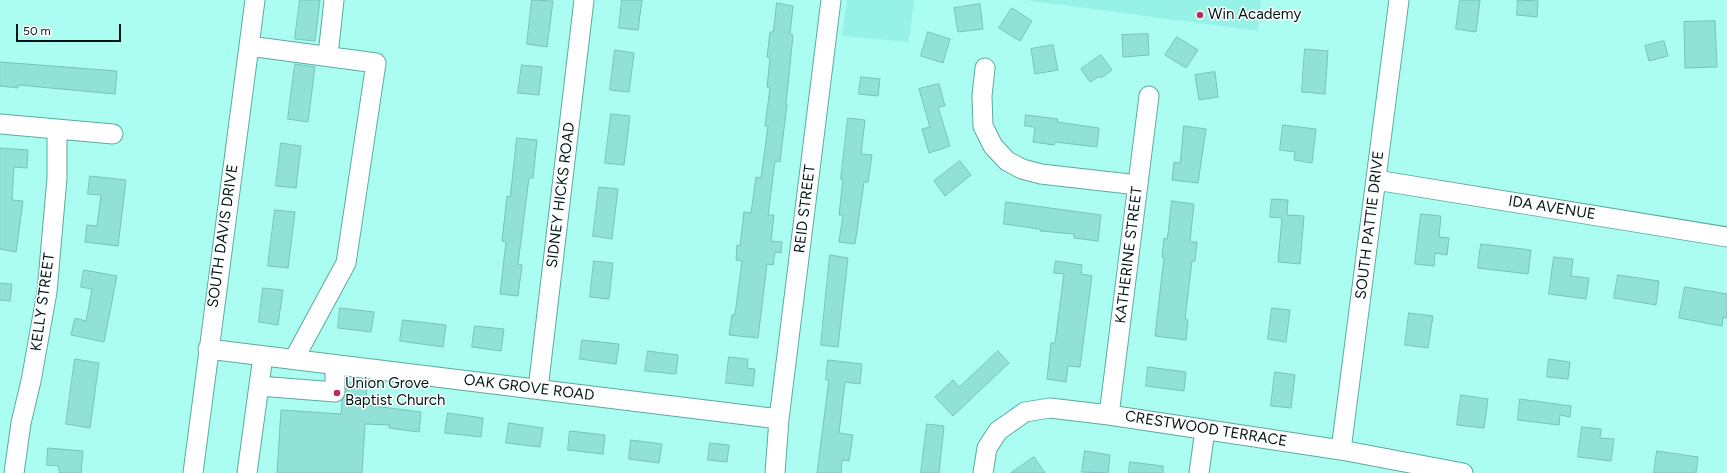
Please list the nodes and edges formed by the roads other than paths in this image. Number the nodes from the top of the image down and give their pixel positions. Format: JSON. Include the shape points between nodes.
{"nodes":[{"id":1,"x":255,"y":0,"type":"edge"},
{"id":2,"x":334,"y":0,"type":"edge"},
{"id":3,"x":584,"y":0,"type":"edge"},
{"id":4,"x":831,"y":0,"type":"edge"},
{"id":5,"x":1399,"y":0,"type":"edge"},
{"id":6,"x":249,"y":46,"type":"junction"},
{"id":7,"x":328,"y":55,"type":"junction"},
{"id":8,"x":985,"y":68,"type":"dead end"},
{"id":9,"x":1149,"y":96,"type":"dead end"},
{"id":10,"x":0,"y":124,"type":"edge"},
{"id":11,"x":57,"y":128,"type":"junction"},
{"id":12,"x":113,"y":134,"type":"dead end"},
{"id":13,"x":1376,"y":180,"type":"junction"},
{"id":14,"x":1138,"y":185,"type":"junction"},
{"id":15,"x":1727,"y":237,"type":"edge"},
{"id":16,"x":208,"y":349,"type":"junction"},
{"id":17,"x":263,"y":356,"type":"junction"},
{"id":18,"x":294,"y":359,"type":"junction"},
{"id":19,"x":335,"y":364,"type":"junction"},
{"id":20,"x":259,"y":386,"type":"junction"},
{"id":21,"x":538,"y":389,"type":"junction"},
{"id":22,"x":1109,"y":415,"type":"junction"},
{"id":23,"x":778,"y":419,"type":"junction"},
{"id":24,"x":1204,"y":430,"type":"junction"},
{"id":25,"x":1342,"y":450,"type":"junction"},
{"id":26,"x":14,"y":473,"type":"edge"},
{"id":27,"x":192,"y":473,"type":"edge"},
{"id":28,"x":247,"y":473,"type":"edge"},
{"id":29,"x":775,"y":473,"type":"edge"},
{"id":30,"x":983,"y":473,"type":"edge"},
{"id":31,"x":1199,"y":473,"type":"edge"},
{"id":32,"x":1463,"y":473,"type":"edge"}],
"edges":[{"from":1,"to":6,"type":"street","name":"SOUTH DAVIS DRIVE"},
{"from":2,"to":7,"type":"street"},
{"from":3,"to":21,"type":"street","name":"SIDNEY HICKS ROAD"},
{"from":4,"to":23,"type":"street","name":"REID STREET"},
{"from":5,"to":13,"type":"street","name":"SOUTH PATTIE DRIVE"},
{"from":6,"to":7,"type":"street"},
{"from":6,"to":16,"type":"street","name":"SOUTH DAVIS DRIVE"},
{"from":7,"to":18,"type":"street","via":[[376,63],[346,263]]},
{"from":8,"to":14,"type":"street","via":[[982,96],[983,126],[993,146],[1007,161],[1022,169],[1041,174]]},
{"from":9,"to":14,"type":"street","name":"KATHERINE STREET"},
{"from":10,"to":11,"type":"street"},
{"from":11,"to":12,"type":"street"},
{"from":11,"to":26,"type":"street","name":"KELLY STREET","via":[[57,178],[48,292],[21,423]]},
{"from":13,"to":15,"type":"street","name":"IDA AVENUE"},
{"from":13,"to":25,"type":"street","name":"SOUTH PATTIE DRIVE"},
{"from":14,"to":22,"type":"street","name":"KATHERINE STREET"},
{"from":16,"to":17,"type":"street","name":"OAK GROVE ROAD"},
{"from":16,"to":27,"type":"street","name":"SOUTH DAVIS DRIVE"},
{"from":17,"to":18,"type":"street","name":"OAK GROVE ROAD"},
{"from":17,"to":20,"type":"street"},
{"from":18,"to":19,"type":"street","name":"OAK GROVE ROAD"},
{"from":19,"to":20,"type":"street","via":[[335,392]]},
{"from":19,"to":21,"type":"street","name":"OAK GROVE ROAD"},
{"from":20,"to":28,"type":"street"},
{"from":21,"to":23,"type":"street","name":"OAK GROVE ROAD"},
{"from":22,"to":24,"type":"street","name":"CRESTWOOD TERRACE"},
{"from":22,"to":30,"type":"street","name":"CRESTWOOD TERRACE","via":[[1050,408],[1025,412],[998,431],[987,448]]},
{"from":23,"to":29,"type":"street","name":"REID STREET"},
{"from":24,"to":25,"type":"street","name":"CRESTWOOD TERRACE"},
{"from":24,"to":31,"type":"street"},
{"from":25,"to":32,"type":"street","name":"CRESTWOOD TERRACE"}]}
